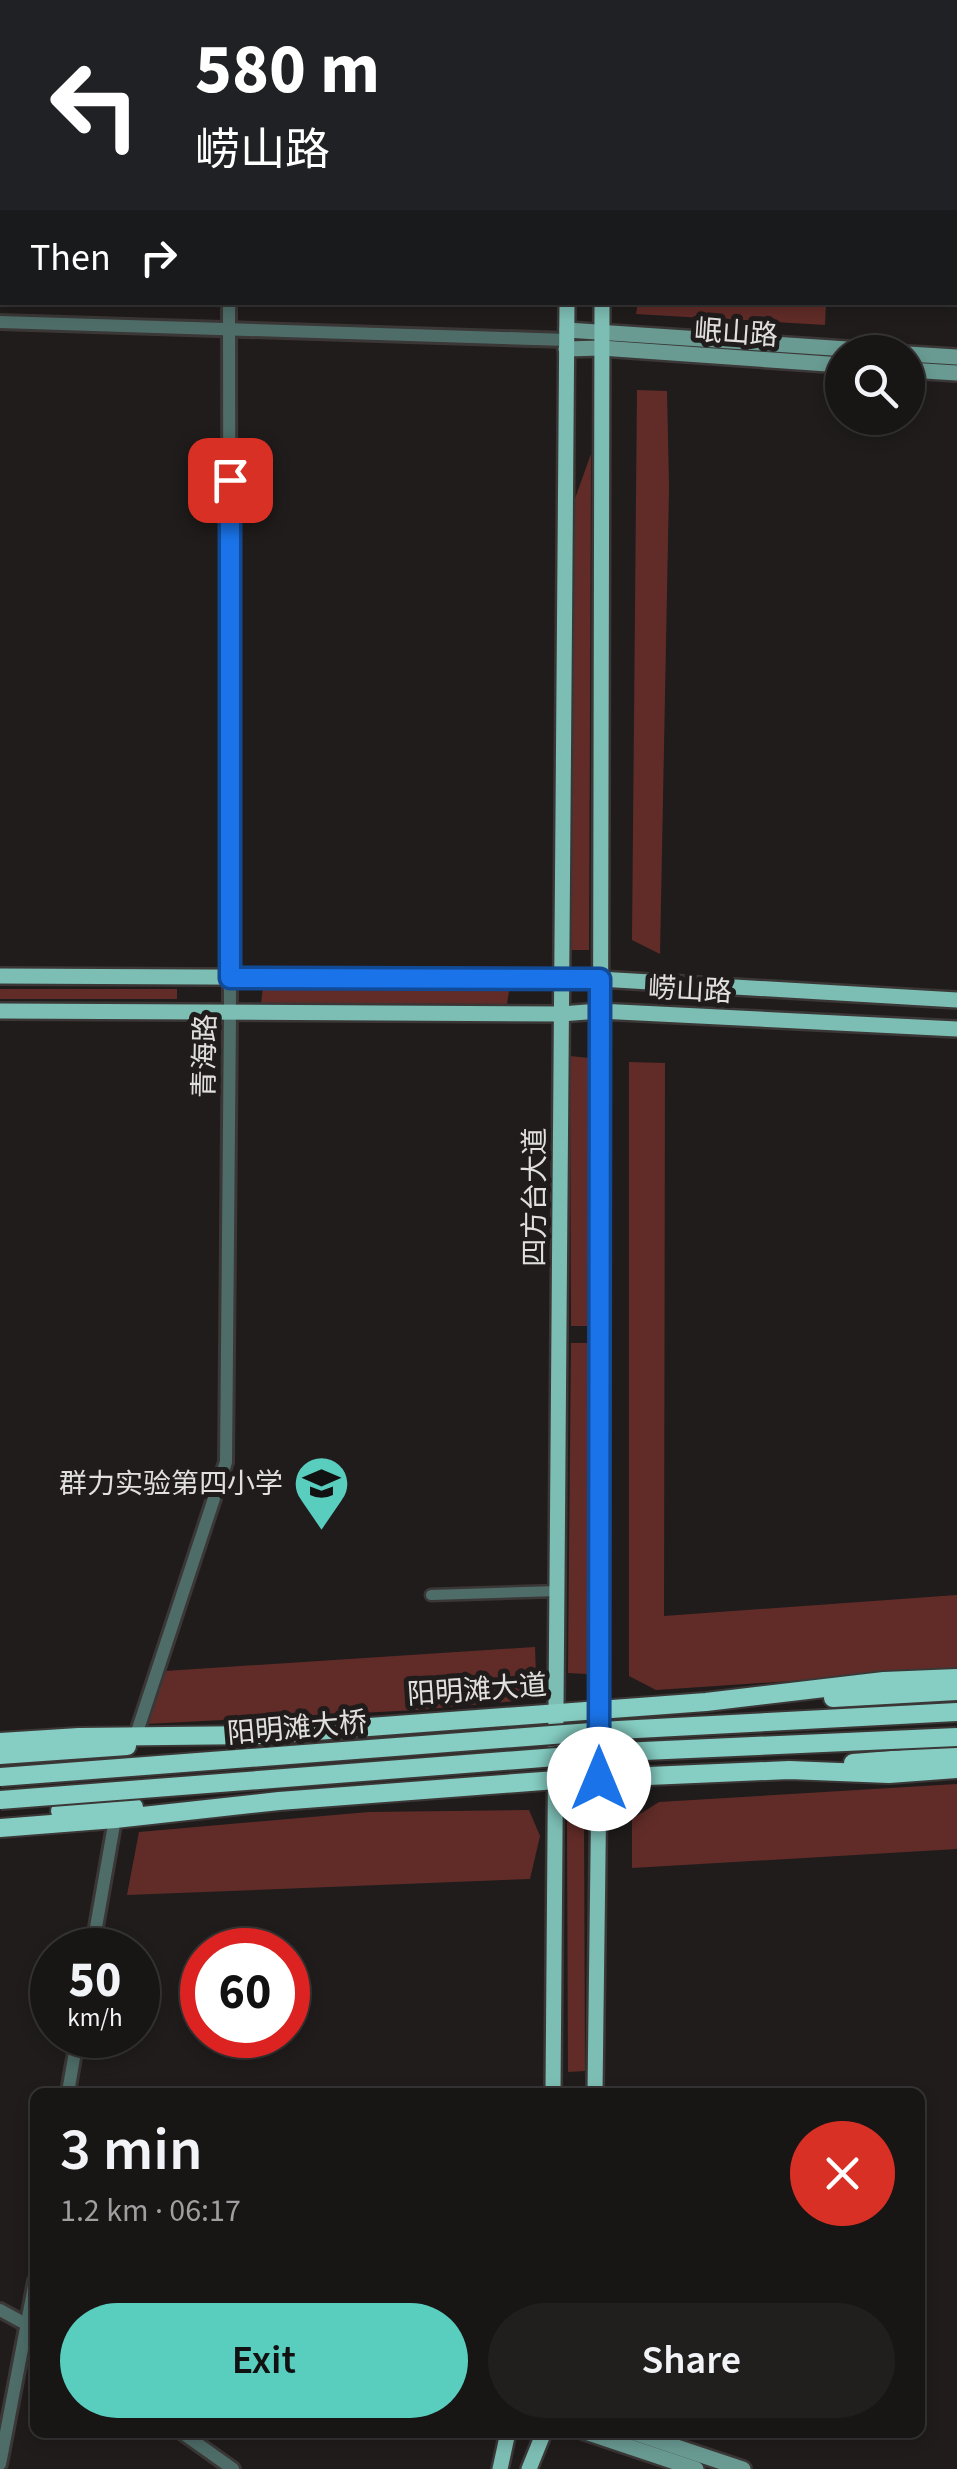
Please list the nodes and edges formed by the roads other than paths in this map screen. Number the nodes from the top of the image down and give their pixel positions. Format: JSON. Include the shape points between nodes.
{"nodes":[{"id":1,"x":229,"y":305,"type":"edge"},
{"id":2,"x":567,"y":305,"type":"edge"},
{"id":3,"x":602,"y":305,"type":"edge"},
{"id":4,"x":0,"y":322,"type":"edge"},
{"id":5,"x":229,"y":327,"type":"junction"},
{"id":6,"x":567,"y":340,"type":"junction"},
{"id":7,"x":601,"y":340,"type":"junction"},
{"id":8,"x":825,"y":349,"type":"edge"},
{"id":9,"x":925,"y":355,"type":"edge"},
{"id":10,"x":957,"y":357,"type":"edge"},
{"id":11,"x":825,"y":363,"type":"edge"},
{"id":12,"x":925,"y":371,"type":"edge"},
{"id":13,"x":957,"y":373,"type":"edge"},
{"id":14,"x":0,"y":976,"type":"edge"},
{"id":15,"x":230,"y":978,"type":"junction"},
{"id":16,"x":600,"y":979,"type":"junction"},
{"id":17,"x":560,"y":980,"type":"junction"},
{"id":18,"x":957,"y":1000,"type":"edge"},
{"id":19,"x":599,"y":1010,"type":"junction"},
{"id":20,"x":0,"y":1011,"type":"edge"},
{"id":21,"x":230,"y":1014,"type":"junction"},
{"id":22,"x":561,"y":1014,"type":"junction"},
{"id":23,"x":957,"y":1029,"type":"edge"},
{"id":24,"x":558,"y":1591,"type":"junction"},
{"id":25,"x":431,"y":1595,"type":"dead end"},
{"id":26,"x":957,"y":1678,"type":"edge"},
{"id":27,"x":957,"y":1691,"type":"edge"},
{"id":28,"x":706,"y":1702,"type":"junction"},
{"id":29,"x":599,"y":1709,"type":"junction"},
{"id":30,"x":557,"y":1712,"type":"junction"},
{"id":31,"x":957,"y":1712,"type":"edge"},
{"id":32,"x":136,"y":1735,"type":"junction"},
{"id":33,"x":262,"y":1735,"type":"junction"},
{"id":34,"x":957,"y":1737,"type":"edge"},
{"id":35,"x":0,"y":1742,"type":"edge"},
{"id":36,"x":0,"y":1755,"type":"edge"},
{"id":37,"x":957,"y":1755,"type":"edge"},
{"id":38,"x":957,"y":1769,"type":"edge"},
{"id":39,"x":789,"y":1770,"type":"junction"},
{"id":40,"x":0,"y":1776,"type":"edge"},
{"id":41,"x":599,"y":1779,"type":"junction"},
{"id":42,"x":556,"y":1780,"type":"junction"},
{"id":43,"x":0,"y":1800,"type":"edge"},
{"id":44,"x":270,"y":1802,"type":"junction"},
{"id":45,"x":0,"y":1816,"type":"edge"},
{"id":46,"x":115,"y":1819,"type":"junction"},
{"id":47,"x":0,"y":1828,"type":"edge"},
{"id":48,"x":96,"y":1928,"type":"edge"},
{"id":49,"x":74,"y":2058,"type":"edge"},
{"id":50,"x":69,"y":2088,"type":"edge"},
{"id":51,"x":553,"y":2088,"type":"edge"},
{"id":52,"x":595,"y":2088,"type":"edge"},
{"id":53,"x":0,"y":2310,"type":"edge"},
{"id":54,"x":30,"y":2325,"type":"edge"},
{"id":55,"x":30,"y":2330,"type":"edge"},
{"id":56,"x":189,"y":2438,"type":"edge"},
{"id":57,"x":507,"y":2438,"type":"edge"},
{"id":58,"x":542,"y":2438,"type":"edge"},
{"id":59,"x":603,"y":2438,"type":"edge"},
{"id":60,"x":650,"y":2438,"type":"edge"},
{"id":61,"x":0,"y":2464,"type":"edge"},
{"id":62,"x":233,"y":2469,"type":"edge"},
{"id":63,"x":500,"y":2469,"type":"edge"},
{"id":64,"x":529,"y":2469,"type":"edge"},
{"id":65,"x":696,"y":2469,"type":"edge"},
{"id":66,"x":743,"y":2469,"type":"edge"}],
"edges":[{"from":1,"to":5,"type":"street","name":"青海路"},
{"from":2,"to":6,"type":"main road","name":"四方台大道"},
{"from":3,"to":7,"type":"main road"},
{"from":4,"to":5,"type":"street","name":"岷山路"},
{"from":5,"to":6,"type":"street","name":"岷山路"},
{"from":5,"to":15,"type":"street","name":"青海路"},
{"from":6,"to":7,"type":"main road","name":"岷山路"},
{"from":6,"to":17,"type":"main road","name":"四方台大道"},
{"from":7,"to":8,"type":"main road","name":"岷山路"},
{"from":7,"to":11,"type":"main road","name":"岷山路"},
{"from":7,"to":16,"type":"main road"},
{"from":9,"to":10,"type":"main road"},
{"from":12,"to":13,"type":"main road"},
{"from":14,"to":15,"type":"main road","name":"崂山路"},
{"from":15,"to":17,"type":"main road","name":"崂山路"},
{"from":15,"to":21,"type":"street","name":"青海路"},
{"from":16,"to":17,"type":"main road","name":"崂山路"},
{"from":16,"to":18,"type":"main road","name":"崂山路"},
{"from":16,"to":19,"type":"main road"},
{"from":17,"to":22,"type":"main road","name":"四方台大道"},
{"from":19,"to":22,"type":"main road","name":"崂山路"},
{"from":19,"to":23,"type":"main road","name":"崂山路"},
{"from":19,"to":29,"type":"main road"},
{"from":20,"to":21,"type":"main road","name":"崂山路"},
{"from":21,"to":22,"type":"main road","name":"崂山路"},
{"from":21,"to":32,"type":"street","name":"青海路","via":[[226,1462]]},
{"from":22,"to":24,"type":"main road","name":"四方台大道"},
{"from":24,"to":25,"type":"street"},
{"from":24,"to":30,"type":"main road","name":"四方台大道"},
{"from":26,"to":28,"type":"highway","name":"阳明滩大道"},
{"from":27,"to":28,"type":"highway"},
{"from":28,"to":29,"type":"highway","name":"阳明滩大道"},
{"from":29,"to":30,"type":"highway","name":"阳明滩大道"},
{"from":29,"to":41,"type":"main road"},
{"from":30,"to":33,"type":"highway","name":"阳明滩大道"},
{"from":30,"to":42,"type":"main road","name":"四方台大道"},
{"from":31,"to":40,"type":"highway","name":"阳明滩大桥","bridge":true},
{"from":32,"to":33,"type":"highway","name":"阳明滩大道"},
{"from":32,"to":35,"type":"highway","name":"阳明滩大道"},
{"from":33,"to":36,"type":"highway"},
{"from":34,"to":43,"type":"highway","name":"阳明滩大桥","bridge":true,"via":[[621,1752]]},
{"from":37,"to":39,"type":"highway"},
{"from":38,"to":39,"type":"highway"},
{"from":39,"to":41,"type":"highway"},
{"from":41,"to":42,"type":"highway"},
{"from":41,"to":52,"type":"main road"},
{"from":42,"to":44,"type":"highway"},
{"from":42,"to":51,"type":"main road","name":"四方台大道"},
{"from":44,"to":45,"type":"highway"},
{"from":44,"to":46,"type":"highway"},
{"from":46,"to":47,"type":"highway"},
{"from":46,"to":48,"type":"street"},
{"from":49,"to":50,"type":"street"},
{"from":53,"to":54,"type":"street"},
{"from":55,"to":61,"type":"street"},
{"from":56,"to":62,"type":"street"},
{"from":57,"to":63,"type":"main road"},
{"from":58,"to":64,"type":"main road"},
{"from":59,"to":65,"type":"main road"},
{"from":60,"to":66,"type":"main road"}]}
